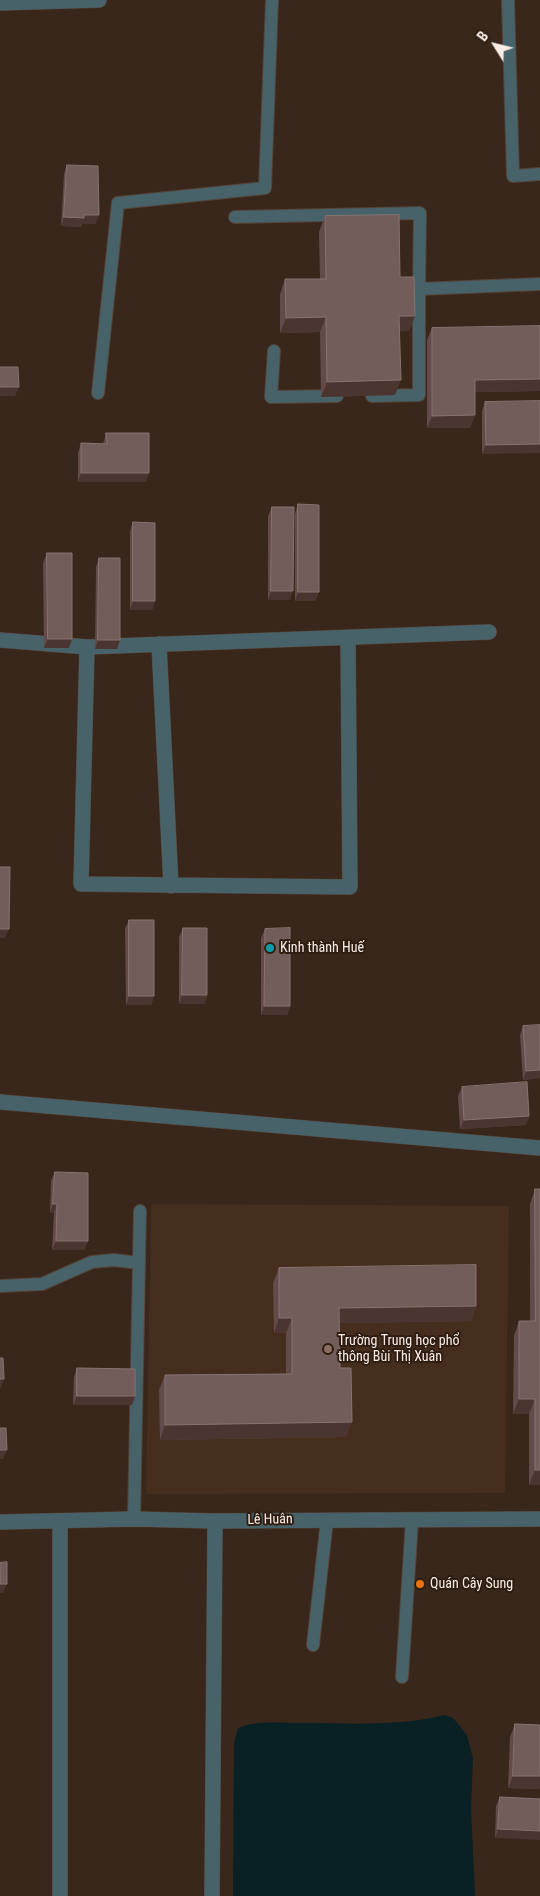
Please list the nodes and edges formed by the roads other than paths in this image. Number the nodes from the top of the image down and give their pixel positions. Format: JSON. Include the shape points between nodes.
{"nodes":[{"id":1,"x":99,"y":0,"type":"edge"},
{"id":2,"x":272,"y":0,"type":"edge"},
{"id":3,"x":508,"y":0,"type":"edge"},
{"id":4,"x":18,"y":1,"type":"edge"},
{"id":5,"x":0,"y":3,"type":"edge"},
{"id":6,"x":540,"y":174,"type":"edge"},
{"id":7,"x":235,"y":217,"type":"dead end"},
{"id":8,"x":540,"y":284,"type":"edge"},
{"id":9,"x":418,"y":289,"type":"junction"},
{"id":10,"x":274,"y":351,"type":"dead end"},
{"id":11,"x":98,"y":393,"type":"dead end"},
{"id":12,"x":489,"y":632,"type":"dead end"},
{"id":13,"x":348,"y":638,"type":"junction"},
{"id":14,"x":0,"y":640,"type":"edge"},
{"id":15,"x":159,"y":644,"type":"junction"},
{"id":16,"x":87,"y":646,"type":"junction"},
{"id":17,"x":171,"y":886,"type":"junction"},
{"id":18,"x":0,"y":1102,"type":"edge"},
{"id":19,"x":540,"y":1148,"type":"edge"},
{"id":20,"x":140,"y":1211,"type":"dead end"},
{"id":21,"x":139,"y":1263,"type":"junction"},
{"id":22,"x":0,"y":1286,"type":"edge"},
{"id":23,"x":134,"y":1519,"type":"junction"},
{"id":24,"x":540,"y":1519,"type":"edge"},
{"id":25,"x":327,"y":1520,"type":"junction"},
{"id":26,"x":412,"y":1520,"type":"junction"},
{"id":27,"x":215,"y":1521,"type":"junction"},
{"id":28,"x":0,"y":1522,"type":"edge"},
{"id":29,"x":60,"y":1522,"type":"junction"},
{"id":30,"x":313,"y":1646,"type":"dead end"},
{"id":31,"x":402,"y":1677,"type":"dead end"},
{"id":32,"x":60,"y":1896,"type":"edge"},
{"id":33,"x":212,"y":1896,"type":"edge"}],
"edges":[{"from":1,"to":4,"type":"street"},
{"from":2,"to":11,"type":"lane","via":[[265,188],[118,203]]},
{"from":3,"to":6,"type":"lane","via":[[513,176]]},
{"from":4,"to":5,"type":"street"},
{"from":7,"to":9,"type":"lane","via":[[420,214]]},
{"from":8,"to":9,"type":"lane"},
{"from":9,"to":10,"type":"lane","via":[[419,395],[271,397]]},
{"from":12,"to":13,"type":"street"},
{"from":13,"to":15,"type":"street"},
{"from":13,"to":17,"type":"street","via":[[350,887]]},
{"from":14,"to":16,"type":"street"},
{"from":15,"to":16,"type":"street"},
{"from":15,"to":17,"type":"street"},
{"from":16,"to":17,"type":"street","via":[[80,884]]},
{"from":18,"to":19,"type":"street"},
{"from":20,"to":21,"type":"lane"},
{"from":21,"to":22,"type":"lane","via":[[92,1262],[42,1284]]},
{"from":21,"to":23,"type":"lane"},
{"from":23,"to":27,"type":"street","name":"Lê Huân"},
{"from":23,"to":29,"type":"street","name":"Lê Huân"},
{"from":24,"to":26,"type":"street","name":"Lê Huân"},
{"from":25,"to":26,"type":"street","name":"Lê Huân"},
{"from":25,"to":27,"type":"street","name":"Lê Huân"},
{"from":25,"to":30,"type":"lane"},
{"from":26,"to":31,"type":"lane"},
{"from":27,"to":33,"type":"street"},
{"from":28,"to":29,"type":"street","name":"Lê Huân"},
{"from":29,"to":32,"type":"street"}]}
